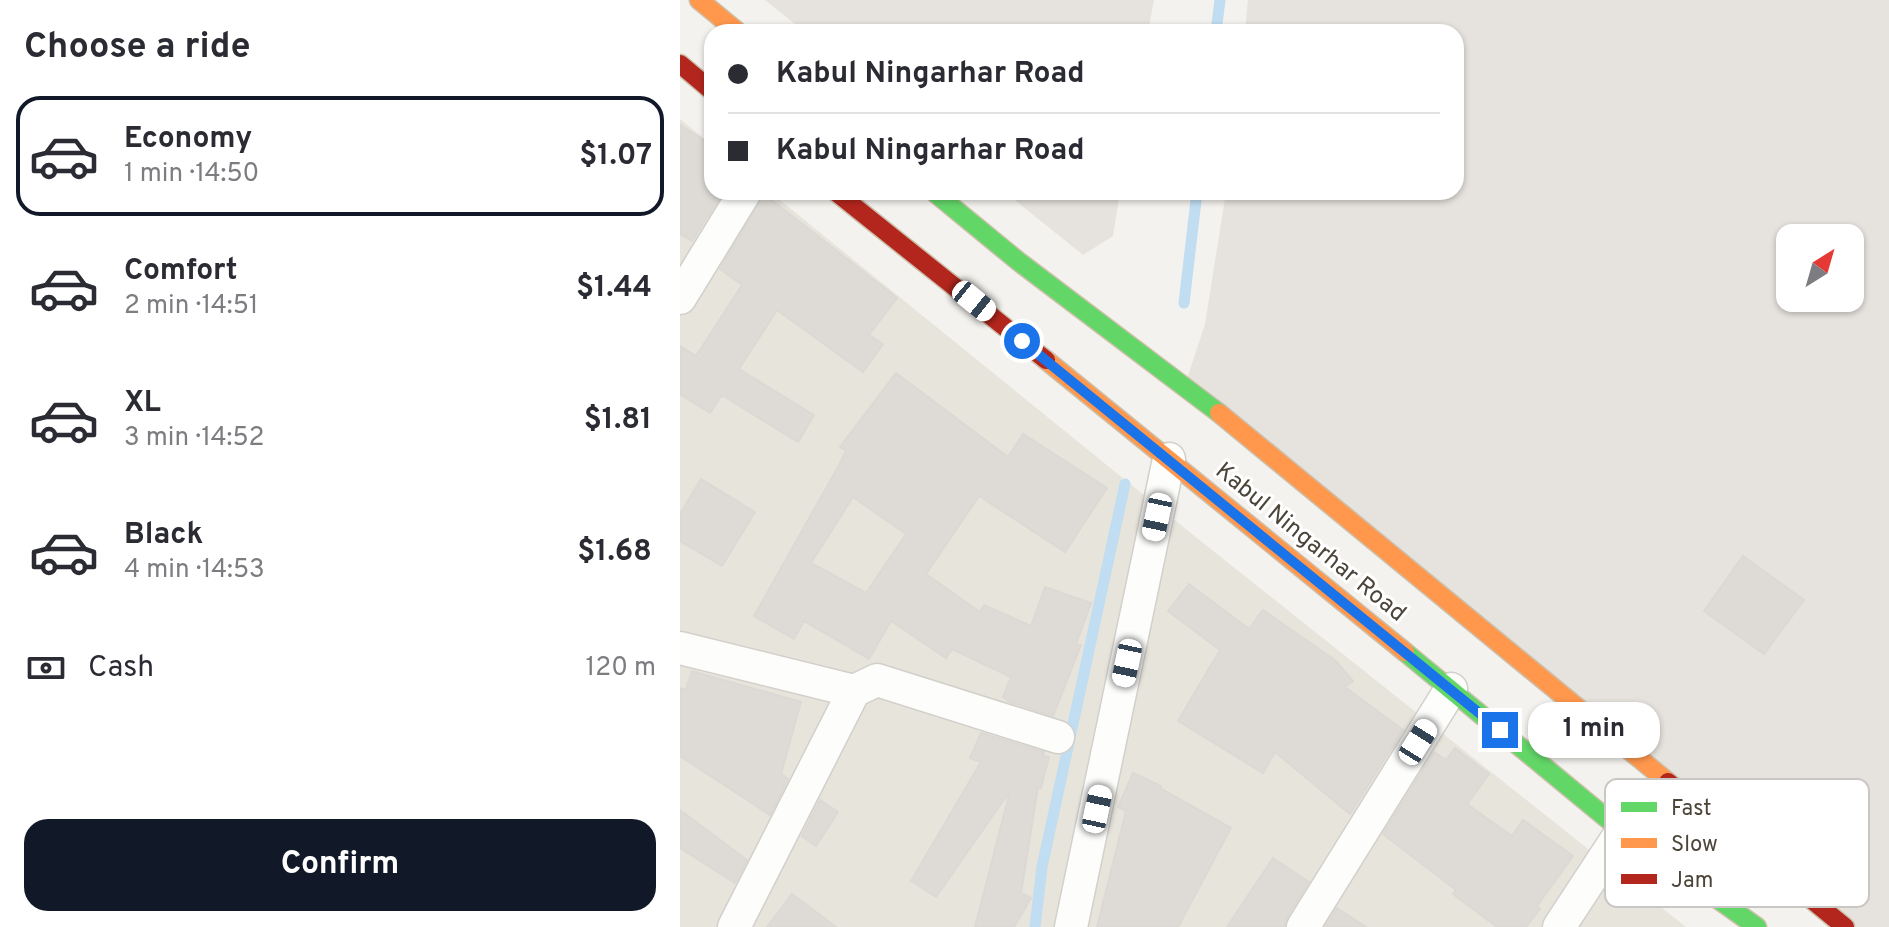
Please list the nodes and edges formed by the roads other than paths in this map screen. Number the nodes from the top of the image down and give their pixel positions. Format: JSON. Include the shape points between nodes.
{"nodes":[{"id":1,"x":699,"y":0,"type":"edge"},
{"id":2,"x":728,"y":24,"type":"edge"},
{"id":3,"x":740,"y":200,"type":"edge"},
{"id":4,"x":846,"y":200,"type":"edge"},
{"id":5,"x":944,"y":200,"type":"edge"},
{"id":6,"x":680,"y":298,"type":"edge"},
{"id":7,"x":1169,"y":459,"type":"junction"},
{"id":8,"x":680,"y":648,"type":"edge"},
{"id":9,"x":1451,"y":689,"type":"junction"},
{"id":10,"x":854,"y":691,"type":"junction"},
{"id":11,"x":1058,"y":737,"type":"dead end"},
{"id":12,"x":1665,"y":779,"type":"edge"},
{"id":13,"x":1605,"y":817,"type":"edge"},
{"id":14,"x":1605,"y":857,"type":"edge"},
{"id":15,"x":1729,"y":907,"type":"edge"},
{"id":16,"x":1821,"y":907,"type":"edge"},
{"id":17,"x":734,"y":927,"type":"edge"},
{"id":18,"x":1071,"y":927,"type":"edge"},
{"id":19,"x":1303,"y":927,"type":"edge"},
{"id":20,"x":1559,"y":927,"type":"edge"},
{"id":21,"x":1757,"y":927,"type":"edge"},
{"id":22,"x":1845,"y":927,"type":"edge"}],
"edges":[{"from":1,"to":2,"type":"highway"},
{"from":3,"to":6,"type":"street"},
{"from":4,"to":7,"type":"highway","name":"Kabul Ningarhar Road"},
{"from":5,"to":12,"type":"highway","name":"Kabul Ningarhar Road","via":[[1185,385]]},
{"from":7,"to":9,"type":"highway","name":"Kabul Ningarhar Road"},
{"from":7,"to":18,"type":"street"},
{"from":8,"to":10,"type":"street"},
{"from":9,"to":13,"type":"highway","name":"Kabul Ningarhar Road"},
{"from":9,"to":19,"type":"street"},
{"from":10,"to":11,"type":"street","via":[[877,680]]},
{"from":10,"to":17,"type":"street"},
{"from":14,"to":20,"type":"street"},
{"from":15,"to":21,"type":"highway","name":"Kabul Ningarhar Road"},
{"from":16,"to":22,"type":"highway","name":"Kabul Ningarhar Road"}]}
